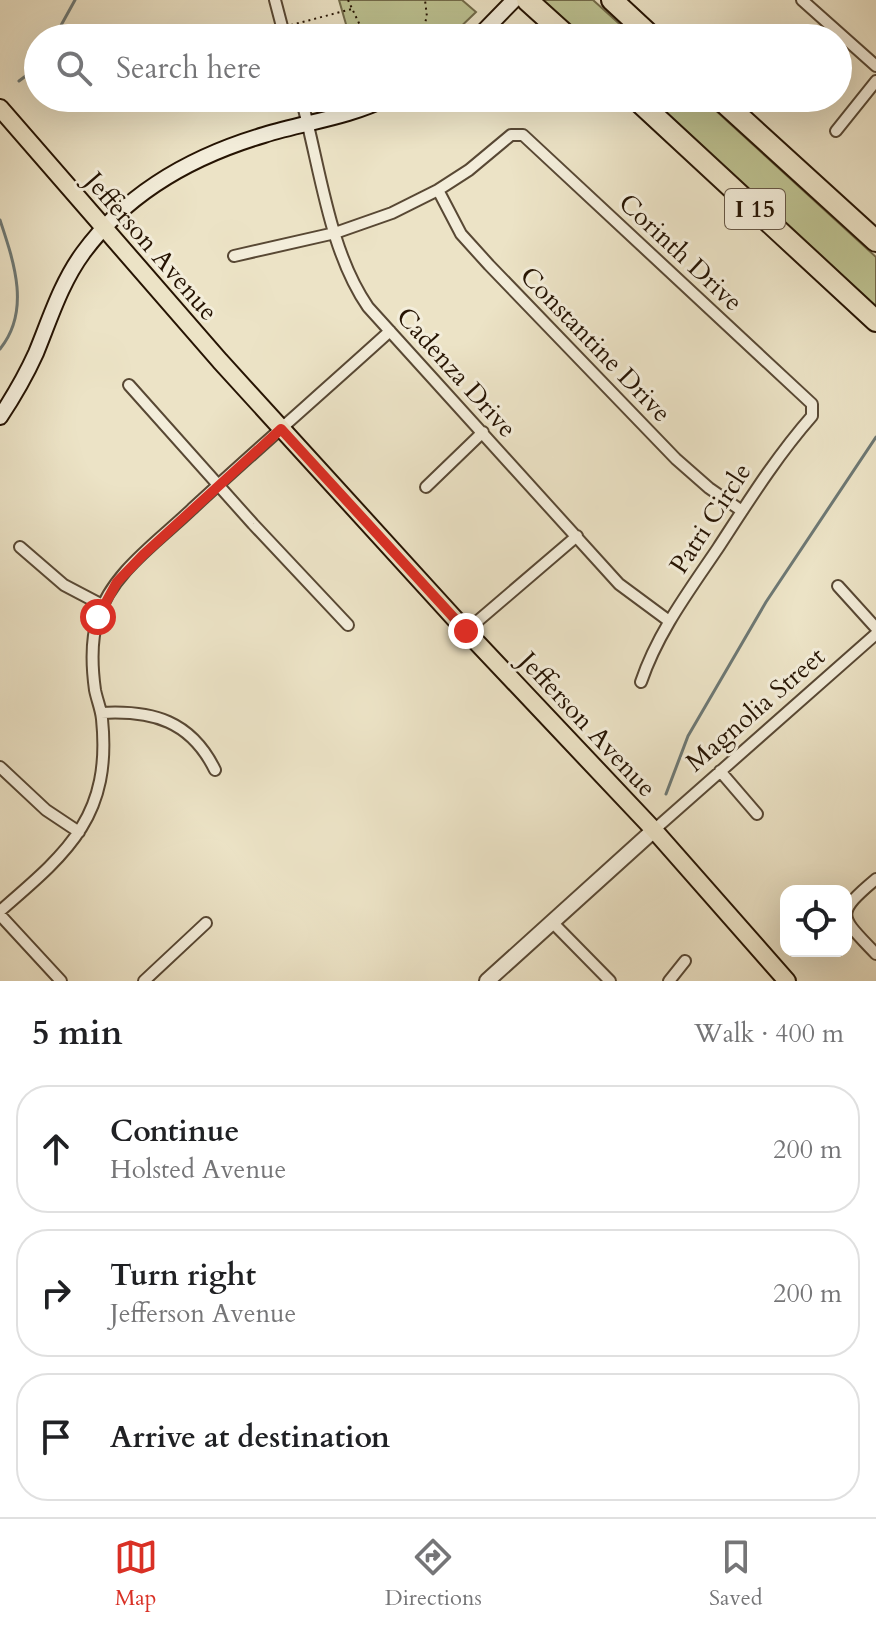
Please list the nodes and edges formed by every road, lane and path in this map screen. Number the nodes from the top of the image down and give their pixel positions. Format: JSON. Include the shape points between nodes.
{"nodes":[{"id":1,"x":275,"y":0,"type":"edge"},
{"id":2,"x":348,"y":0,"type":"edge"},
{"id":3,"x":425,"y":0,"type":"edge"},
{"id":4,"x":514,"y":0,"type":"edge"},
{"id":5,"x":527,"y":0,"type":"edge"},
{"id":6,"x":612,"y":0,"type":"edge"},
{"id":7,"x":802,"y":0,"type":"edge"},
{"id":8,"x":352,"y":9,"type":"junction"},
{"id":9,"x":282,"y":24,"type":"edge"},
{"id":10,"x":310,"y":24,"type":"edge"},
{"id":11,"x":359,"y":24,"type":"edge"},
{"id":12,"x":424,"y":24,"type":"edge"},
{"id":13,"x":492,"y":24,"type":"edge"},
{"id":14,"x":554,"y":24,"type":"edge"},
{"id":15,"x":638,"y":24,"type":"edge"},
{"id":16,"x":829,"y":24,"type":"edge"},
{"id":17,"x":852,"y":45,"type":"edge"},
{"id":18,"x":876,"y":66,"type":"edge"},
{"id":19,"x":876,"y":81,"type":"edge"},
{"id":20,"x":0,"y":108,"type":"edge"},
{"id":21,"x":852,"y":111,"type":"edge"},
{"id":22,"x":305,"y":112,"type":"edge"},
{"id":23,"x":352,"y":112,"type":"edge"},
{"id":24,"x":650,"y":112,"type":"edge"},
{"id":25,"x":734,"y":112,"type":"edge"},
{"id":26,"x":851,"y":112,"type":"edge"},
{"id":27,"x":308,"y":124,"type":"junction"},
{"id":28,"x":836,"y":131,"type":"dead end"},
{"id":29,"x":438,"y":190,"type":"junction"},
{"id":30,"x":104,"y":228,"type":"junction"},
{"id":31,"x":335,"y":233,"type":"junction"},
{"id":32,"x":876,"y":241,"type":"edge"},
{"id":33,"x":234,"y":256,"type":"dead end"},
{"id":34,"x":876,"y":321,"type":"edge"},
{"id":35,"x":390,"y":331,"type":"junction"},
{"id":36,"x":129,"y":385,"type":"dead end"},
{"id":37,"x":796,"y":389,"type":"joint"},
{"id":38,"x":0,"y":417,"type":"edge"},
{"id":39,"x":281,"y":429,"type":"junction"},
{"id":40,"x":483,"y":432,"type":"junction"},
{"id":41,"x":218,"y":485,"type":"junction"},
{"id":42,"x":426,"y":487,"type":"dead end"},
{"id":43,"x":742,"y":511,"type":"junction"},
{"id":44,"x":577,"y":536,"type":"junction"},
{"id":45,"x":20,"y":547,"type":"dead end"},
{"id":46,"x":838,"y":586,"type":"dead end"},
{"id":47,"x":104,"y":606,"type":"junction"},
{"id":48,"x":669,"y":621,"type":"junction"},
{"id":49,"x":348,"y":625,"type":"dead end"},
{"id":50,"x":876,"y":628,"type":"edge"},
{"id":51,"x":466,"y":631,"type":"junction"},
{"id":52,"x":876,"y":634,"type":"edge"},
{"id":53,"x":641,"y":682,"type":"dead end"},
{"id":54,"x":101,"y":713,"type":"junction"},
{"id":55,"x":0,"y":767,"type":"edge"},
{"id":56,"x":215,"y":770,"type":"dead end"},
{"id":57,"x":720,"y":771,"type":"junction"},
{"id":58,"x":757,"y":814,"type":"dead end"},
{"id":59,"x":654,"y":830,"type":"junction"},
{"id":60,"x":79,"y":832,"type":"junction"},
{"id":61,"x":876,"y":879,"type":"edge"},
{"id":62,"x":0,"y":913,"type":"edge"},
{"id":63,"x":552,"y":922,"type":"junction"},
{"id":64,"x":206,"y":923,"type":"dead end"},
{"id":65,"x":876,"y":954,"type":"edge"},
{"id":66,"x":685,"y":961,"type":"dead end"},
{"id":67,"x":61,"y":981,"type":"edge"},
{"id":68,"x":144,"y":981,"type":"edge"},
{"id":69,"x":487,"y":981,"type":"edge"},
{"id":70,"x":610,"y":981,"type":"edge"},
{"id":71,"x":669,"y":981,"type":"edge"},
{"id":72,"x":787,"y":981,"type":"edge"}],
"edges":[{"from":1,"to":9,"type":"street"},
{"from":2,"to":8,"type":"path"},
{"from":3,"to":12,"type":"path"},
{"from":4,"to":13,"type":"main road"},
{"from":5,"to":14,"type":"highway"},
{"from":6,"to":15,"type":"highway"},
{"from":7,"to":16,"type":"street"},
{"from":8,"to":10,"type":"path"},
{"from":8,"to":11,"type":"path"},
{"from":17,"to":18,"type":"street"},
{"from":19,"to":21,"type":"street"},
{"from":20,"to":30,"type":"main road","name":"Jefferson Avenue"},
{"from":22,"to":27,"type":"street","name":"Cadenza Drive"},
{"from":23,"to":27,"type":"main road"},
{"from":24,"to":34,"type":"highway","number":"I 15"},
{"from":25,"to":32,"type":"highway","number":"I 15"},
{"from":26,"to":28,"type":"street"},
{"from":27,"to":30,"type":"main road","via":[[215,151],[173,172]]},
{"from":27,"to":31,"type":"street","name":"Cadenza Drive"},
{"from":29,"to":31,"type":"street"},
{"from":29,"to":37,"type":"street","name":"Corinth Drive","via":[[511,135],[523,135]]},
{"from":29,"to":43,"type":"street","name":"Constantine Drive","via":[[461,234],[489,265],[676,459]]},
{"from":30,"to":38,"type":"main road","via":[[64,283],[34,356]]},
{"from":30,"to":39,"type":"main road","name":"Jefferson Avenue"},
{"from":31,"to":33,"type":"street"},
{"from":31,"to":35,"type":"street","name":"Cadenza Drive","via":[[352,284]]},
{"from":35,"to":39,"type":"street"},
{"from":35,"to":40,"type":"street","name":"Cadenza Drive"},
{"from":36,"to":41,"type":"street"},
{"from":37,"to":43,"type":"street","name":"Patri Circle","via":[[812,404],[812,416]]},
{"from":39,"to":41,"type":"street"},
{"from":39,"to":51,"type":"main road","name":"Jefferson Avenue"},
{"from":40,"to":42,"type":"street"},
{"from":40,"to":44,"type":"street","name":"Cadenza Drive"},
{"from":41,"to":47,"type":"street","via":[[117,582]]},
{"from":41,"to":49,"type":"street"},
{"from":43,"to":48,"type":"street","name":"Patri Circle"},
{"from":44,"to":48,"type":"street","name":"Cadenza Drive","via":[[619,584]]},
{"from":44,"to":51,"type":"street"},
{"from":45,"to":47,"type":"street","via":[[64,585]]},
{"from":46,"to":50,"type":"street"},
{"from":47,"to":54,"type":"street","via":[[93,656]]},
{"from":48,"to":53,"type":"street","name":"Patri Circle"},
{"from":51,"to":59,"type":"main road","name":"Jefferson Avenue"},
{"from":52,"to":57,"type":"street","name":"Magnolia Street"},
{"from":54,"to":56,"type":"street","via":[[144,713],[189,733]]},
{"from":54,"to":60,"type":"street","via":[[101,780]]},
{"from":55,"to":60,"type":"street"},
{"from":57,"to":58,"type":"street"},
{"from":57,"to":59,"type":"street","name":"Magnolia Street"},
{"from":59,"to":63,"type":"main road","name":"Magnolia Street"},
{"from":59,"to":72,"type":"main road","name":"Jefferson Avenue"},
{"from":60,"to":62,"type":"street"},
{"from":61,"to":65,"type":"street","via":[[849,902],[846,915],[850,927]]},
{"from":62,"to":67,"type":"street"},
{"from":63,"to":69,"type":"main road","name":"Magnolia Street"},
{"from":63,"to":70,"type":"street"},
{"from":64,"to":68,"type":"street"},
{"from":66,"to":71,"type":"street"}]}
